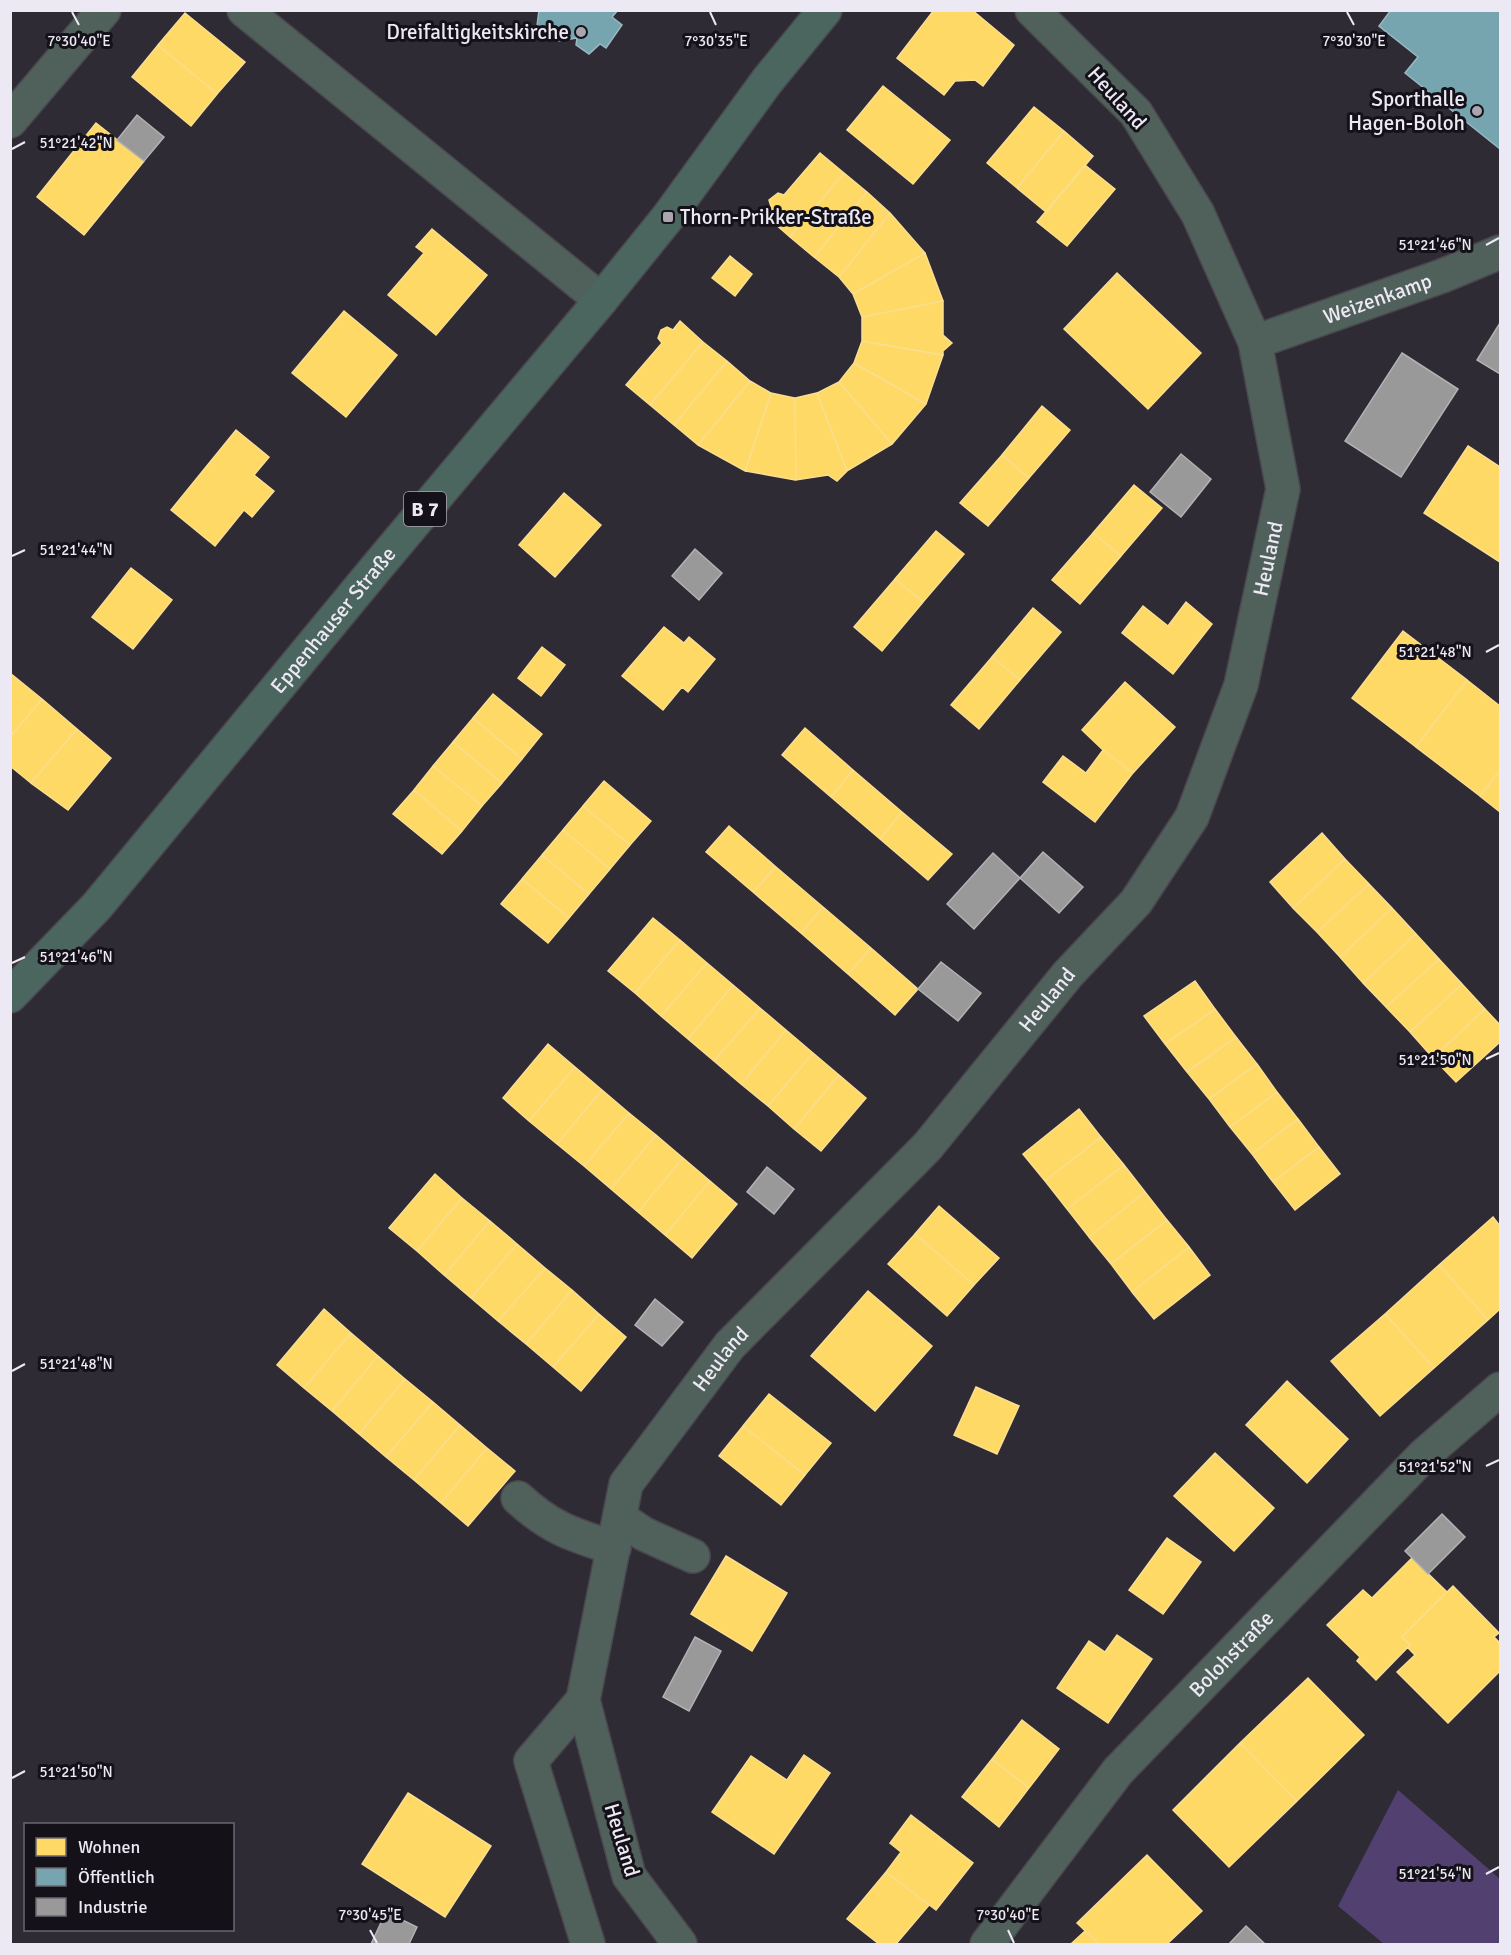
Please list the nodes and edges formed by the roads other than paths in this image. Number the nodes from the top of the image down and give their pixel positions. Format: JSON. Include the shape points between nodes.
{"nodes":[{"id":1,"x":104,"y":10,"type":"edge"},
{"id":2,"x":244,"y":10,"type":"edge"},
{"id":3,"x":825,"y":10,"type":"edge"},
{"id":4,"x":1032,"y":10,"type":"edge"},
{"id":5,"x":10,"y":121,"type":"edge"},
{"id":6,"x":1500,"y":252,"type":"edge"},
{"id":7,"x":601,"y":300,"type":"junction"},
{"id":8,"x":1255,"y":342,"type":"junction"},
{"id":9,"x":10,"y":996,"type":"edge"},
{"id":10,"x":1500,"y":1389,"type":"edge"},
{"id":11,"x":518,"y":1498,"type":"dead end"},
{"id":12,"x":616,"y":1533,"type":"junction"},
{"id":13,"x":693,"y":1556,"type":"dead end"},
{"id":14,"x":583,"y":1700,"type":"junction"},
{"id":15,"x":588,"y":1944,"type":"edge"},
{"id":16,"x":680,"y":1944,"type":"edge"},
{"id":17,"x":987,"y":1944,"type":"edge"}],
"edges":[{"from":1,"to":5,"type":"street"},
{"from":2,"to":7,"type":"street"},
{"from":3,"to":7,"type":"main road","name":"Eppenhauser Straße","number":"B 7"},
{"from":4,"to":8,"type":"street","name":"Heuland","via":[[1136,113],[1198,214]]},
{"from":6,"to":8,"type":"street","name":"Weizenkamp"},
{"from":7,"to":9,"type":"main road","name":"Eppenhauser Straße","number":"B 7","via":[[97,906]]},
{"from":8,"to":12,"type":"street","name":"Heuland","via":[[1283,489],[1241,685],[1192,817],[1136,902],[1068,974],[927,1147],[730,1345],[626,1484]]},
{"from":10,"to":17,"type":"street","name":"Bolohstraße","via":[[1424,1455],[1118,1771]]},
{"from":11,"to":12,"type":"street","via":[[538,1516],[568,1533]]},
{"from":12,"to":13,"type":"street","via":[[644,1534]]},
{"from":12,"to":14,"type":"street","name":"Heuland"},
{"from":14,"to":15,"type":"street","via":[[531,1761]]},
{"from":14,"to":16,"type":"street","name":"Heuland","via":[[629,1876]]}]}
